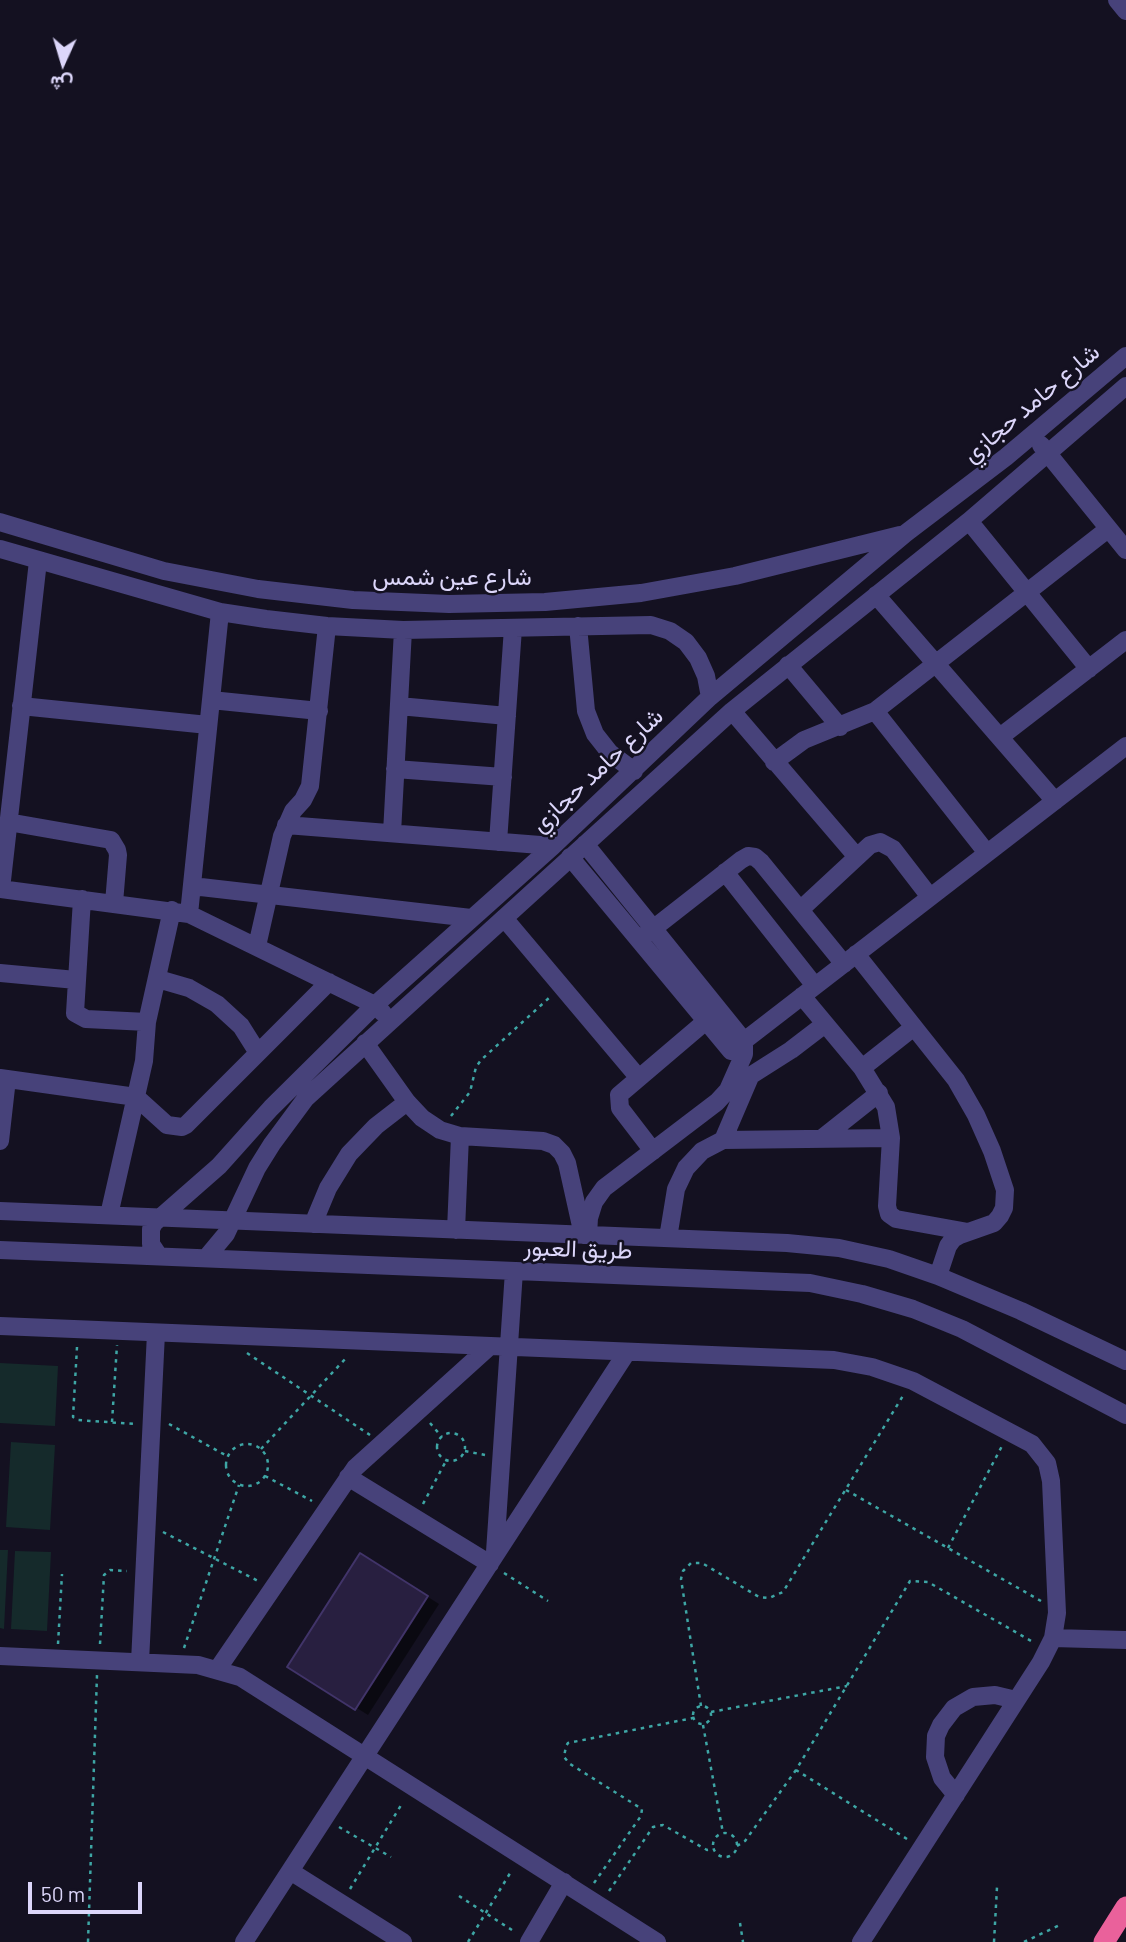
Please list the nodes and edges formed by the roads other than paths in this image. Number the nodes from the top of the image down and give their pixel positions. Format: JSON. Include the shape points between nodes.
{"nodes":[{"id":1,"x":1117,"y":0,"type":"edge"},
{"id":2,"x":1126,"y":11,"type":"edge"},
{"id":3,"x":1126,"y":356,"type":"edge"},
{"id":4,"x":1126,"y":386,"type":"edge"},
{"id":5,"x":1033,"y":435,"type":"junction"},
{"id":6,"x":1047,"y":453,"type":"junction"},
{"id":7,"x":969,"y":521,"type":"junction"},
{"id":8,"x":0,"y":522,"type":"edge"},
{"id":9,"x":1108,"y":529,"type":"junction"},
{"id":10,"x":906,"y":533,"type":"junction"},
{"id":11,"x":0,"y":549,"type":"edge"},
{"id":12,"x":1126,"y":550,"type":"edge"},
{"id":13,"x":38,"y":561,"type":"junction"},
{"id":14,"x":1027,"y":593,"type":"junction"},
{"id":15,"x":876,"y":595,"type":"junction"},
{"id":16,"x":220,"y":612,"type":"junction"},
{"id":17,"x":327,"y":626,"type":"junction"},
{"id":18,"x":578,"y":626,"type":"junction"},
{"id":19,"x":513,"y":628,"type":"junction"},
{"id":20,"x":403,"y":630,"type":"junction"},
{"id":21,"x":1126,"y":640,"type":"edge"},
{"id":22,"x":936,"y":664,"type":"junction"},
{"id":23,"x":788,"y":665,"type":"junction"},
{"id":24,"x":1088,"y":669,"type":"junction"},
{"id":25,"x":710,"y":698,"type":"junction"},
{"id":26,"x":211,"y":700,"type":"junction"},
{"id":27,"x":21,"y":706,"type":"junction"},
{"id":28,"x":399,"y":706,"type":"junction"},
{"id":29,"x":319,"y":711,"type":"junction"},
{"id":30,"x":732,"y":711,"type":"junction"},
{"id":31,"x":875,"y":711,"type":"junction"},
{"id":32,"x":507,"y":716,"type":"junction"},
{"id":33,"x":208,"y":725,"type":"junction"},
{"id":34,"x":840,"y":727,"type":"junction"},
{"id":35,"x":1000,"y":737,"type":"junction"},
{"id":36,"x":1126,"y":746,"type":"edge"},
{"id":37,"x":774,"y":762,"type":"junction"},
{"id":38,"x":395,"y":769,"type":"junction"},
{"id":39,"x":634,"y":771,"type":"junction"},
{"id":40,"x":503,"y":777,"type":"junction"},
{"id":41,"x":1055,"y":801,"type":"junction"},
{"id":42,"x":6,"y":816,"type":"edge"},
{"id":43,"x":286,"y":825,"type":"junction"},
{"id":44,"x":392,"y":833,"type":"junction"},
{"id":45,"x":498,"y":842,"type":"junction"},
{"id":46,"x":585,"y":844,"type":"junction"},
{"id":47,"x":553,"y":846,"type":"junction"},
{"id":48,"x":987,"y":853,"type":"junction"},
{"id":49,"x":570,"y":857,"type":"junction"},
{"id":50,"x":857,"y":858,"type":"junction"},
{"id":51,"x":725,"y":872,"type":"junction"},
{"id":52,"x":192,"y":886,"type":"junction"},
{"id":53,"x":0,"y":889,"type":"edge"},
{"id":54,"x":268,"y":895,"type":"junction"},
{"id":55,"x":930,"y":897,"type":"junction"},
{"id":56,"x":82,"y":899,"type":"junction"},
{"id":57,"x":114,"y":903,"type":"junction"},
{"id":58,"x":800,"y":910,"type":"junction"},
{"id":59,"x":181,"y":912,"type":"junction"},
{"id":60,"x":471,"y":918,"type":"junction"},
{"id":61,"x":504,"y":918,"type":"junction"},
{"id":62,"x":647,"y":934,"type":"junction"},
{"id":63,"x":257,"y":946,"type":"junction"},
{"id":64,"x":850,"y":959,"type":"junction"},
{"id":65,"x":0,"y":973,"type":"edge"},
{"id":66,"x":158,"y":979,"type":"junction"},
{"id":67,"x":76,"y":980,"type":"junction"},
{"id":68,"x":328,"y":982,"type":"junction"},
{"id":69,"x":808,"y":991,"type":"junction"},
{"id":70,"x":375,"y":1005,"type":"junction"},
{"id":71,"x":390,"y":1021,"type":"junction"},
{"id":72,"x":706,"y":1021,"type":"junction"},
{"id":73,"x":147,"y":1022,"type":"junction"},
{"id":74,"x":914,"y":1027,"type":"junction"},
{"id":75,"x":830,"y":1030,"type":"junction"},
{"id":76,"x":365,"y":1042,"type":"junction"},
{"id":77,"x":740,"y":1048,"type":"junction"},
{"id":78,"x":258,"y":1053,"type":"junction"},
{"id":79,"x":862,"y":1068,"type":"junction"},
{"id":80,"x":638,"y":1077,"type":"junction"},
{"id":81,"x":750,"y":1077,"type":"junction"},
{"id":82,"x":3,"y":1079,"type":"edge"},
{"id":83,"x":728,"y":1090,"type":"junction"},
{"id":84,"x":879,"y":1093,"type":"junction"},
{"id":85,"x":136,"y":1097,"type":"junction"},
{"id":86,"x":408,"y":1102,"type":"junction"},
{"id":87,"x":460,"y":1136,"type":"junction"},
{"id":88,"x":891,"y":1138,"type":"junction"},
{"id":89,"x":821,"y":1139,"type":"junction"},
{"id":90,"x":723,"y":1140,"type":"junction"},
{"id":91,"x":0,"y":1142,"type":"edge"},
{"id":92,"x":653,"y":1151,"type":"junction"},
{"id":93,"x":0,"y":1211,"type":"edge"},
{"id":94,"x":109,"y":1215,"type":"junction"},
{"id":95,"x":160,"y":1217,"type":"junction"},
{"id":96,"x":234,"y":1220,"type":"junction"},
{"id":97,"x":313,"y":1224,"type":"junction"},
{"id":98,"x":456,"y":1230,"type":"junction"},
{"id":99,"x":968,"y":1231,"type":"junction"},
{"id":100,"x":586,"y":1235,"type":"junction"},
{"id":101,"x":668,"y":1238,"type":"junction"},
{"id":102,"x":0,"y":1250,"type":"edge"},
{"id":103,"x":159,"y":1256,"type":"junction"},
{"id":104,"x":206,"y":1258,"type":"junction"},
{"id":105,"x":514,"y":1271,"type":"junction"},
{"id":106,"x":938,"y":1276,"type":"junction"},
{"id":107,"x":0,"y":1326,"type":"edge"},
{"id":108,"x":156,"y":1333,"type":"junction"},
{"id":109,"x":499,"y":1347,"type":"junction"},
{"id":110,"x":627,"y":1352,"type":"junction"},
{"id":111,"x":1126,"y":1361,"type":"edge"},
{"id":112,"x":1126,"y":1415,"type":"edge"},
{"id":113,"x":348,"y":1476,"type":"junction"},
{"id":114,"x":492,"y":1560,"type":"junction"},
{"id":115,"x":1126,"y":1640,"type":"edge"},
{"id":116,"x":1050,"y":1644,"type":"junction"},
{"id":117,"x":0,"y":1656,"type":"edge"},
{"id":118,"x":140,"y":1662,"type":"junction"},
{"id":119,"x":217,"y":1670,"type":"junction"},
{"id":120,"x":1016,"y":1700,"type":"junction"},
{"id":121,"x":365,"y":1756,"type":"junction"},
{"id":122,"x":956,"y":1795,"type":"junction"},
{"id":123,"x":290,"y":1871,"type":"junction"},
{"id":124,"x":564,"y":1882,"type":"junction"},
{"id":125,"x":1126,"y":1907,"type":"edge"},
{"id":126,"x":529,"y":1941,"type":"edge"},
{"id":127,"x":244,"y":1942,"type":"edge"},
{"id":128,"x":403,"y":1942,"type":"edge"},
{"id":129,"x":657,"y":1942,"type":"edge"},
{"id":130,"x":861,"y":1942,"type":"edge"},
{"id":131,"x":1104,"y":1942,"type":"edge"}],
"edges":[{"from":1,"to":2,"type":"street"},
{"from":3,"to":5,"type":"street","name":"شارع حامد حجازي"},
{"from":4,"to":6,"type":"street","name":"شارع حامد حجازي"},
{"from":5,"to":6,"type":"street"},
{"from":5,"to":10,"type":"street","name":"شارع حامد حجازي"},
{"from":6,"to":7,"type":"street","name":"شارع حامد حجازي"},
{"from":6,"to":9,"type":"street"},
{"from":7,"to":14,"type":"street"},
{"from":7,"to":15,"type":"street","name":"شارع حامد حجازي"},
{"from":8,"to":10,"type":"street","name":"شارع عين شمس","via":[[164,571],[258,589],[449,604],[641,593],[735,576]]},
{"from":9,"to":12,"type":"street"},
{"from":9,"to":14,"type":"street"},
{"from":10,"to":25,"type":"street","name":"شارع حامد حجازي"},
{"from":11,"to":13,"type":"street","name":"شارع عين شمس"},
{"from":13,"to":16,"type":"street","name":"شارع عين شمس"},
{"from":13,"to":27,"type":"street"},
{"from":14,"to":22,"type":"street"},
{"from":14,"to":24,"type":"street"},
{"from":15,"to":22,"type":"street"},
{"from":15,"to":23,"type":"street","name":"شارع حامد حجازي"},
{"from":16,"to":17,"type":"street","name":"شارع عين شمس"},
{"from":16,"to":26,"type":"street"},
{"from":17,"to":20,"type":"street","name":"شارع عين شمس"},
{"from":17,"to":29,"type":"street"},
{"from":18,"to":19,"type":"street","name":"شارع عين شمس"},
{"from":18,"to":25,"type":"street","name":"شارع عين شمس","via":[[651,625],[670,631],[698,658]]},
{"from":18,"to":39,"type":"street","via":[[586,712],[610,753]]},
{"from":19,"to":20,"type":"street","name":"شارع عين شمس"},
{"from":19,"to":32,"type":"street"},
{"from":20,"to":28,"type":"street"},
{"from":21,"to":24,"type":"street"},
{"from":22,"to":31,"type":"street"},
{"from":22,"to":35,"type":"street"},
{"from":23,"to":30,"type":"street","name":"شارع حامد حجازي"},
{"from":23,"to":34,"type":"street"},
{"from":24,"to":35,"type":"street"},
{"from":25,"to":39,"type":"street","name":"شارع حامد حجازي"},
{"from":26,"to":29,"type":"street"},
{"from":26,"to":33,"type":"street"},
{"from":27,"to":33,"type":"street"},
{"from":27,"to":42,"type":"street"},
{"from":28,"to":32,"type":"street"},
{"from":28,"to":38,"type":"street"},
{"from":29,"to":43,"type":"street","via":[[310,786]]},
{"from":30,"to":37,"type":"street"},
{"from":30,"to":46,"type":"street","name":"شارع حامد حجازي"},
{"from":31,"to":34,"type":"street"},
{"from":31,"to":48,"type":"street"},
{"from":32,"to":40,"type":"street"},
{"from":33,"to":52,"type":"street"},
{"from":34,"to":37,"type":"street","via":[[804,740]]},
{"from":35,"to":41,"type":"street"},
{"from":36,"to":41,"type":"street"},
{"from":37,"to":50,"type":"street"},
{"from":38,"to":40,"type":"street"},
{"from":38,"to":44,"type":"street"},
{"from":39,"to":47,"type":"street","name":"شارع حامد حجازي"},
{"from":40,"to":45,"type":"street"},
{"from":41,"to":48,"type":"street"},
{"from":42,"to":53,"type":"street"},
{"from":42,"to":57,"type":"street","via":[[111,840],[118,855]]},
{"from":43,"to":44,"type":"street"},
{"from":43,"to":54,"type":"street"},
{"from":44,"to":45,"type":"street"},
{"from":45,"to":47,"type":"street"},
{"from":46,"to":49,"type":"street","name":"شارع حامد حجازي"},
{"from":46,"to":62,"type":"street"},
{"from":47,"to":60,"type":"street","name":"شارع حامد حجازي"},
{"from":48,"to":55,"type":"street"},
{"from":49,"to":61,"type":"street","name":"شارع حامد حجازي"},
{"from":49,"to":62,"type":"street"},
{"from":50,"to":55,"type":"street","via":[[875,843],[890,845]]},
{"from":50,"to":58,"type":"street"},
{"from":51,"to":58,"type":"street","via":[[741,859],[755,858]]},
{"from":51,"to":62,"type":"street"},
{"from":51,"to":69,"type":"street"},
{"from":52,"to":54,"type":"street"},
{"from":52,"to":59,"type":"street"},
{"from":53,"to":56,"type":"street"},
{"from":54,"to":60,"type":"street"},
{"from":54,"to":63,"type":"street"},
{"from":55,"to":64,"type":"street"},
{"from":56,"to":57,"type":"street"},
{"from":56,"to":67,"type":"street"},
{"from":57,"to":59,"type":"street"},
{"from":58,"to":64,"type":"street"},
{"from":59,"to":63,"type":"street"},
{"from":59,"to":66,"type":"street"},
{"from":60,"to":70,"type":"street","name":"شارع حامد حجازي"},
{"from":61,"to":71,"type":"street","name":"شارع حامد حجازي"},
{"from":61,"to":80,"type":"street"},
{"from":62,"to":72,"type":"street"},
{"from":62,"to":77,"type":"street"},
{"from":63,"to":68,"type":"street"},
{"from":64,"to":69,"type":"street"},
{"from":64,"to":74,"type":"street"},
{"from":65,"to":67,"type":"street"},
{"from":66,"to":73,"type":"street"},
{"from":66,"to":78,"type":"street","via":[[189,988],[217,1004],[240,1026]]},
{"from":67,"to":73,"type":"street","via":[[74,1009],[82,1018]]},
{"from":68,"to":70,"type":"street"},
{"from":68,"to":78,"type":"street"},
{"from":69,"to":75,"type":"street"},
{"from":69,"to":77,"type":"street"},
{"from":70,"to":71,"type":"street"},
{"from":70,"to":95,"type":"street","name":"شارع حامد حجازي","via":[[219,1166]]},
{"from":71,"to":76,"type":"street","name":"شارع حامد حجازي"},
{"from":72,"to":77,"type":"street"},
{"from":72,"to":80,"type":"street"},
{"from":73,"to":85,"type":"street","via":[[145,1061]]},
{"from":74,"to":79,"type":"street"},
{"from":74,"to":99,"type":"street","via":[[956,1080],[976,1115],[1004,1190],[1004,1208],[994,1223]]},
{"from":75,"to":79,"type":"street"},
{"from":75,"to":81,"type":"street"},
{"from":76,"to":86,"type":"street"},
{"from":76,"to":96,"type":"street","name":"شارع حامد حجازي","via":[[288,1120],[257,1168]]},
{"from":77,"to":83,"type":"street"},
{"from":78,"to":85,"type":"street","via":[[182,1127],[167,1125]]},
{"from":79,"to":84,"type":"street"},
{"from":80,"to":92,"type":"street","via":[[621,1091],[618,1104]]},
{"from":81,"to":83,"type":"street"},
{"from":81,"to":90,"type":"street"},
{"from":82,"to":85,"type":"street"},
{"from":82,"to":91,"type":"street"},
{"from":83,"to":92,"type":"street"},
{"from":84,"to":88,"type":"street"},
{"from":84,"to":89,"type":"street"},
{"from":85,"to":94,"type":"street"},
{"from":86,"to":87,"type":"street","via":[[440,1130]]},
{"from":86,"to":97,"type":"street","via":[[349,1154]]},
{"from":87,"to":98,"type":"street"},
{"from":87,"to":100,"type":"street","via":[[554,1145],[567,1163]]},
{"from":88,"to":89,"type":"street"},
{"from":88,"to":99,"type":"street","via":[[889,1214]]},
{"from":89,"to":90,"type":"street"},
{"from":90,"to":101,"type":"street","via":[[702,1151],[686,1168],[676,1189]]},
{"from":92,"to":100,"type":"street","via":[[604,1188],[594,1202]]},
{"from":93,"to":94,"type":"street","name":"طريق العبور"},
{"from":94,"to":95,"type":"street","name":"طريق العبور"},
{"from":95,"to":96,"type":"street","name":"طريق العبور"},
{"from":95,"to":103,"type":"street","via":[[150,1237]]},
{"from":96,"to":97,"type":"street","name":"طريق العبور"},
{"from":96,"to":104,"type":"street","name":"شارع حامد حجازي"},
{"from":97,"to":98,"type":"street","name":"طريق العبور"},
{"from":98,"to":100,"type":"street","name":"طريق العبور"},
{"from":99,"to":106,"type":"street","via":[[948,1246]]},
{"from":100,"to":101,"type":"street","name":"طريق العبور"},
{"from":101,"to":106,"type":"street","name":"طريق العبور","via":[[839,1248]]},
{"from":102,"to":103,"type":"street","name":"طريق العبور"},
{"from":103,"to":104,"type":"street","name":"طريق العبور"},
{"from":104,"to":105,"type":"street","name":"طريق العبور"},
{"from":105,"to":109,"type":"street"},
{"from":105,"to":112,"type":"street","name":"طريق العبور","via":[[810,1283],[862,1294],[962,1329]]},
{"from":106,"to":111,"type":"street","name":"طريق العبور"},
{"from":107,"to":108,"type":"street"},
{"from":108,"to":109,"type":"street"},
{"from":108,"to":118,"type":"street"},
{"from":109,"to":110,"type":"street"},
{"from":109,"to":113,"type":"street","via":[[382,1442]]},
{"from":109,"to":114,"type":"street","via":[[501,1458]]},
{"from":110,"to":114,"type":"street"},
{"from":110,"to":116,"type":"street","via":[[834,1360],[872,1367],[913,1381],[1038,1450],[1050,1472],[1057,1610]]},
{"from":113,"to":114,"type":"street"},
{"from":113,"to":119,"type":"street"},
{"from":114,"to":121,"type":"street"},
{"from":115,"to":116,"type":"street"},
{"from":116,"to":120,"type":"street"},
{"from":117,"to":118,"type":"street"},
{"from":118,"to":119,"type":"street"},
{"from":119,"to":121,"type":"street","via":[[240,1678]]},
{"from":120,"to":122,"type":"street"},
{"from":120,"to":122,"type":"street","via":[[995,1695],[973,1698],[954,1708],[941,1725],[935,1746],[937,1768]]},
{"from":121,"to":123,"type":"street"},
{"from":121,"to":124,"type":"street"},
{"from":122,"to":130,"type":"street"},
{"from":123,"to":127,"type":"street"},
{"from":123,"to":128,"type":"street"},
{"from":124,"to":126,"type":"street"},
{"from":124,"to":129,"type":"street"},
{"from":125,"to":131,"type":"highway"}]}
